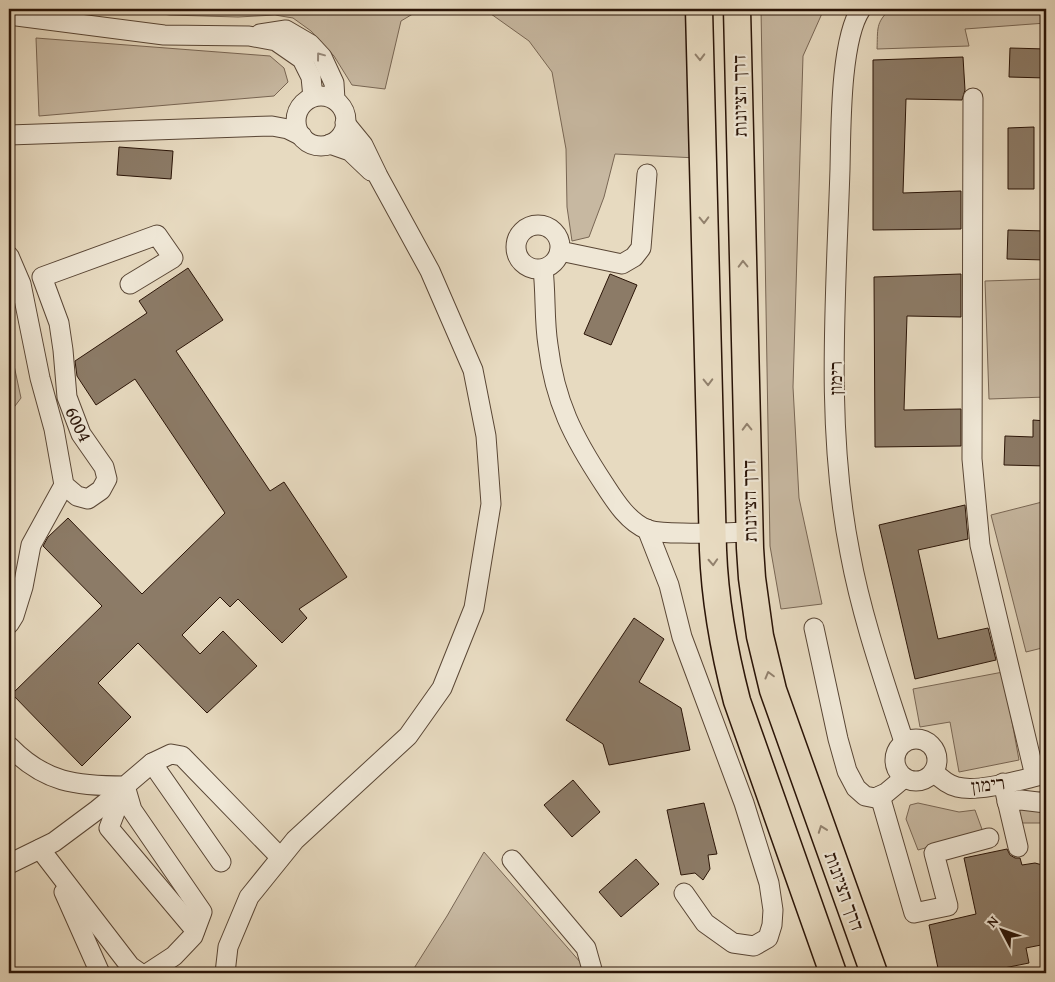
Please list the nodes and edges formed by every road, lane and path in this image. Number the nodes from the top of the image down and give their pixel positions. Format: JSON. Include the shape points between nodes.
{"nodes":[{"id":1,"x":699,"y":9,"type":"edge"},
{"id":2,"x":737,"y":9,"type":"edge"},
{"id":3,"x":861,"y":9,"type":"edge"},
{"id":4,"x":9,"y":15,"type":"edge"},
{"id":5,"x":249,"y":36,"type":"junction"},
{"id":6,"x":973,"y":98,"type":"dead end"},
{"id":7,"x":335,"y":100,"type":"junction"},
{"id":8,"x":307,"y":102,"type":"junction"},
{"id":9,"x":346,"y":122,"type":"junction"},
{"id":10,"x":245,"y":127,"type":"junction"},
{"id":11,"x":9,"y":135,"type":"edge"},
{"id":12,"x":302,"y":136,"type":"junction"},
{"id":13,"x":330,"y":144,"type":"junction"},
{"id":14,"x":647,"y":174,"type":"dead end"},
{"id":15,"x":378,"y":176,"type":"junction"},
{"id":16,"x":560,"y":251,"type":"junction"},
{"id":17,"x":9,"y":256,"type":"edge"},
{"id":18,"x":543,"y":269,"type":"junction"},
{"id":19,"x":42,"y":278,"type":"junction"},
{"id":20,"x":21,"y":284,"type":"junction"},
{"id":21,"x":130,"y":284,"type":"dead end"},
{"id":22,"x":64,"y":485,"type":"junction"},
{"id":23,"x":646,"y":529,"type":"junction"},
{"id":24,"x":750,"y":532,"type":"junction"},
{"id":25,"x":712,"y":534,"type":"junction"},
{"id":26,"x":9,"y":624,"type":"edge"},
{"id":27,"x":814,"y":628,"type":"dead end"},
{"id":28,"x":904,"y":742,"type":"junction"},
{"id":29,"x":9,"y":746,"type":"edge"},
{"id":30,"x":152,"y":763,"type":"junction"},
{"id":31,"x":934,"y":772,"type":"junction"},
{"id":32,"x":1041,"y":775,"type":"edge"},
{"id":33,"x":904,"y":778,"type":"junction"},
{"id":34,"x":1003,"y":783,"type":"junction"},
{"id":35,"x":125,"y":786,"type":"junction"},
{"id":36,"x":880,"y":796,"type":"junction"},
{"id":37,"x":1007,"y":802,"type":"junction"},
{"id":38,"x":1046,"y":803,"type":"edge"},
{"id":39,"x":988,"y":838,"type":"dead end"},
{"id":40,"x":1018,"y":847,"type":"dead end"},
{"id":41,"x":40,"y":849,"type":"junction"},
{"id":42,"x":280,"y":858,"type":"junction"},
{"id":43,"x":512,"y":860,"type":"dead end"},
{"id":44,"x":221,"y":862,"type":"dead end"},
{"id":45,"x":9,"y":864,"type":"edge"},
{"id":46,"x":52,"y":865,"type":"junction"},
{"id":47,"x":684,"y":893,"type":"dead end"},
{"id":48,"x":195,"y":930,"type":"junction"},
{"id":49,"x":100,"y":973,"type":"edge"},
{"id":50,"x":140,"y":973,"type":"edge"},
{"id":51,"x":148,"y":973,"type":"edge"},
{"id":52,"x":225,"y":973,"type":"edge"},
{"id":53,"x":593,"y":973,"type":"edge"},
{"id":54,"x":834,"y":973,"type":"edge"},
{"id":55,"x":874,"y":973,"type":"edge"}],
"edges":[{"from":1,"to":25,"type":"highway","name":"דרך הציונות","one_way":true},
{"from":24,"to":2,"type":"highway","name":"דרך הציונות","one_way":true},
{"from":3,"to":28,"type":"street","name":"רימון","via":[[850,39],[842,95],[834,385],[836,430],[850,554],[868,628]]},
{"from":4,"to":5,"type":"street","via":[[164,35]]},
{"from":7,"to":5,"type":"street","one_way":true,"via":[[334,83],[322,57],[310,44],[286,30]]},
{"from":5,"to":8,"type":"street","via":[[276,41],[302,59],[311,77]]},
{"from":6,"to":32,"type":"street","via":[[973,468],[980,545]]},
{"from":7,"to":8,"type":"street","via":[[321,96]]},
{"from":7,"to":9,"type":"street","via":[[344,112]]},
{"from":8,"to":10,"type":"street","via":[[286,114]]},
{"from":8,"to":12,"type":"street","via":[[296,122]]},
{"from":9,"to":13,"type":"street","via":[[342,134]]},
{"from":9,"to":15,"type":"street","via":[[363,145]]},
{"from":10,"to":11,"type":"street"},
{"from":10,"to":12,"type":"street","via":[[288,129]]},
{"from":12,"to":13,"type":"street","via":[[314,144]]},
{"from":13,"to":15,"type":"street","via":[[350,151]]},
{"from":14,"to":16,"type":"street","via":[[641,248],[634,257],[622,264]]},
{"from":15,"to":42,"type":"street","via":[[430,272],[473,370],[486,436],[491,504],[474,608],[442,688],[408,736],[295,840]]},
{"from":16,"to":18,"type":"street","via":[[551,266]]},
{"from":16,"to":18,"type":"street","via":[[560,242],[549,228],[532,225],[518,235],[515,244],[519,261],[534,270]]},
{"from":17,"to":20,"type":"street","name":"6004"},
{"from":18,"to":23,"type":"street","via":[[552,374],[563,410],[572,432],[618,506]]},
{"from":19,"to":20,"type":"street"},
{"from":19,"to":21,"type":"street","via":[[157,235],[174,258]]},
{"from":19,"to":22,"type":"street","name":"6004","via":[[59,323],[67,397],[81,434],[104,467],[107,479],[101,490],[88,499],[77,496]]},
{"from":20,"to":22,"type":"street","name":"6004"},
{"from":22,"to":26,"type":"street","via":[[31,545],[23,587]]},
{"from":23,"to":25,"type":"street"},
{"from":23,"to":47,"type":"street","via":[[744,803],[769,883],[773,910],[768,938],[754,946],[732,943],[706,922]]},
{"from":24,"to":25,"type":"street"},
{"from":55,"to":24,"type":"highway","name":"דרך הציונות","one_way":true,"via":[[773,690],[756,609]]},
{"from":25,"to":54,"type":"highway","name":"דרך הציונות","one_way":true,"via":[[718,614],[737,701]]},
{"from":27,"to":36,"type":"street","via":[[847,772],[864,796]]},
{"from":28,"to":31,"type":"street","via":[[917,738],[931,744],[938,761]]},
{"from":28,"to":33,"type":"street","via":[[898,748],[894,762]]},
{"from":29,"to":35,"type":"street","via":[[23,761],[50,777],[87,786]]},
{"from":30,"to":35,"type":"street"},
{"from":30,"to":42,"type":"street","via":[[171,754],[182,756]]},
{"from":30,"to":44,"type":"street"},
{"from":31,"to":33,"type":"street","via":[[922,781]]},
{"from":31,"to":34,"type":"street","name":"רימון","via":[[957,787]]},
{"from":32,"to":34,"type":"street","name":"רימון"},
{"from":33,"to":36,"type":"street"},
{"from":34,"to":37,"type":"street"},
{"from":35,"to":41,"type":"street","via":[[68,832]]},
{"from":35,"to":48,"type":"street","via":[[132,810],[202,912]]},
{"from":35,"to":48,"type":"street","via":[[109,828]]},
{"from":36,"to":39,"type":"street","via":[[914,913],[948,906],[934,853]]},
{"from":37,"to":38,"type":"street"},
{"from":37,"to":40,"type":"street"},
{"from":41,"to":45,"type":"street"},
{"from":41,"to":46,"type":"street"},
{"from":42,"to":52,"type":"street","via":[[249,897],[228,947]]},
{"from":43,"to":53,"type":"street","via":[[586,948]]},
{"from":46,"to":49,"type":"street"},
{"from":46,"to":50,"type":"street","via":[[130,966]]},
{"from":48,"to":51,"type":"street","via":[[174,956]]}]}
